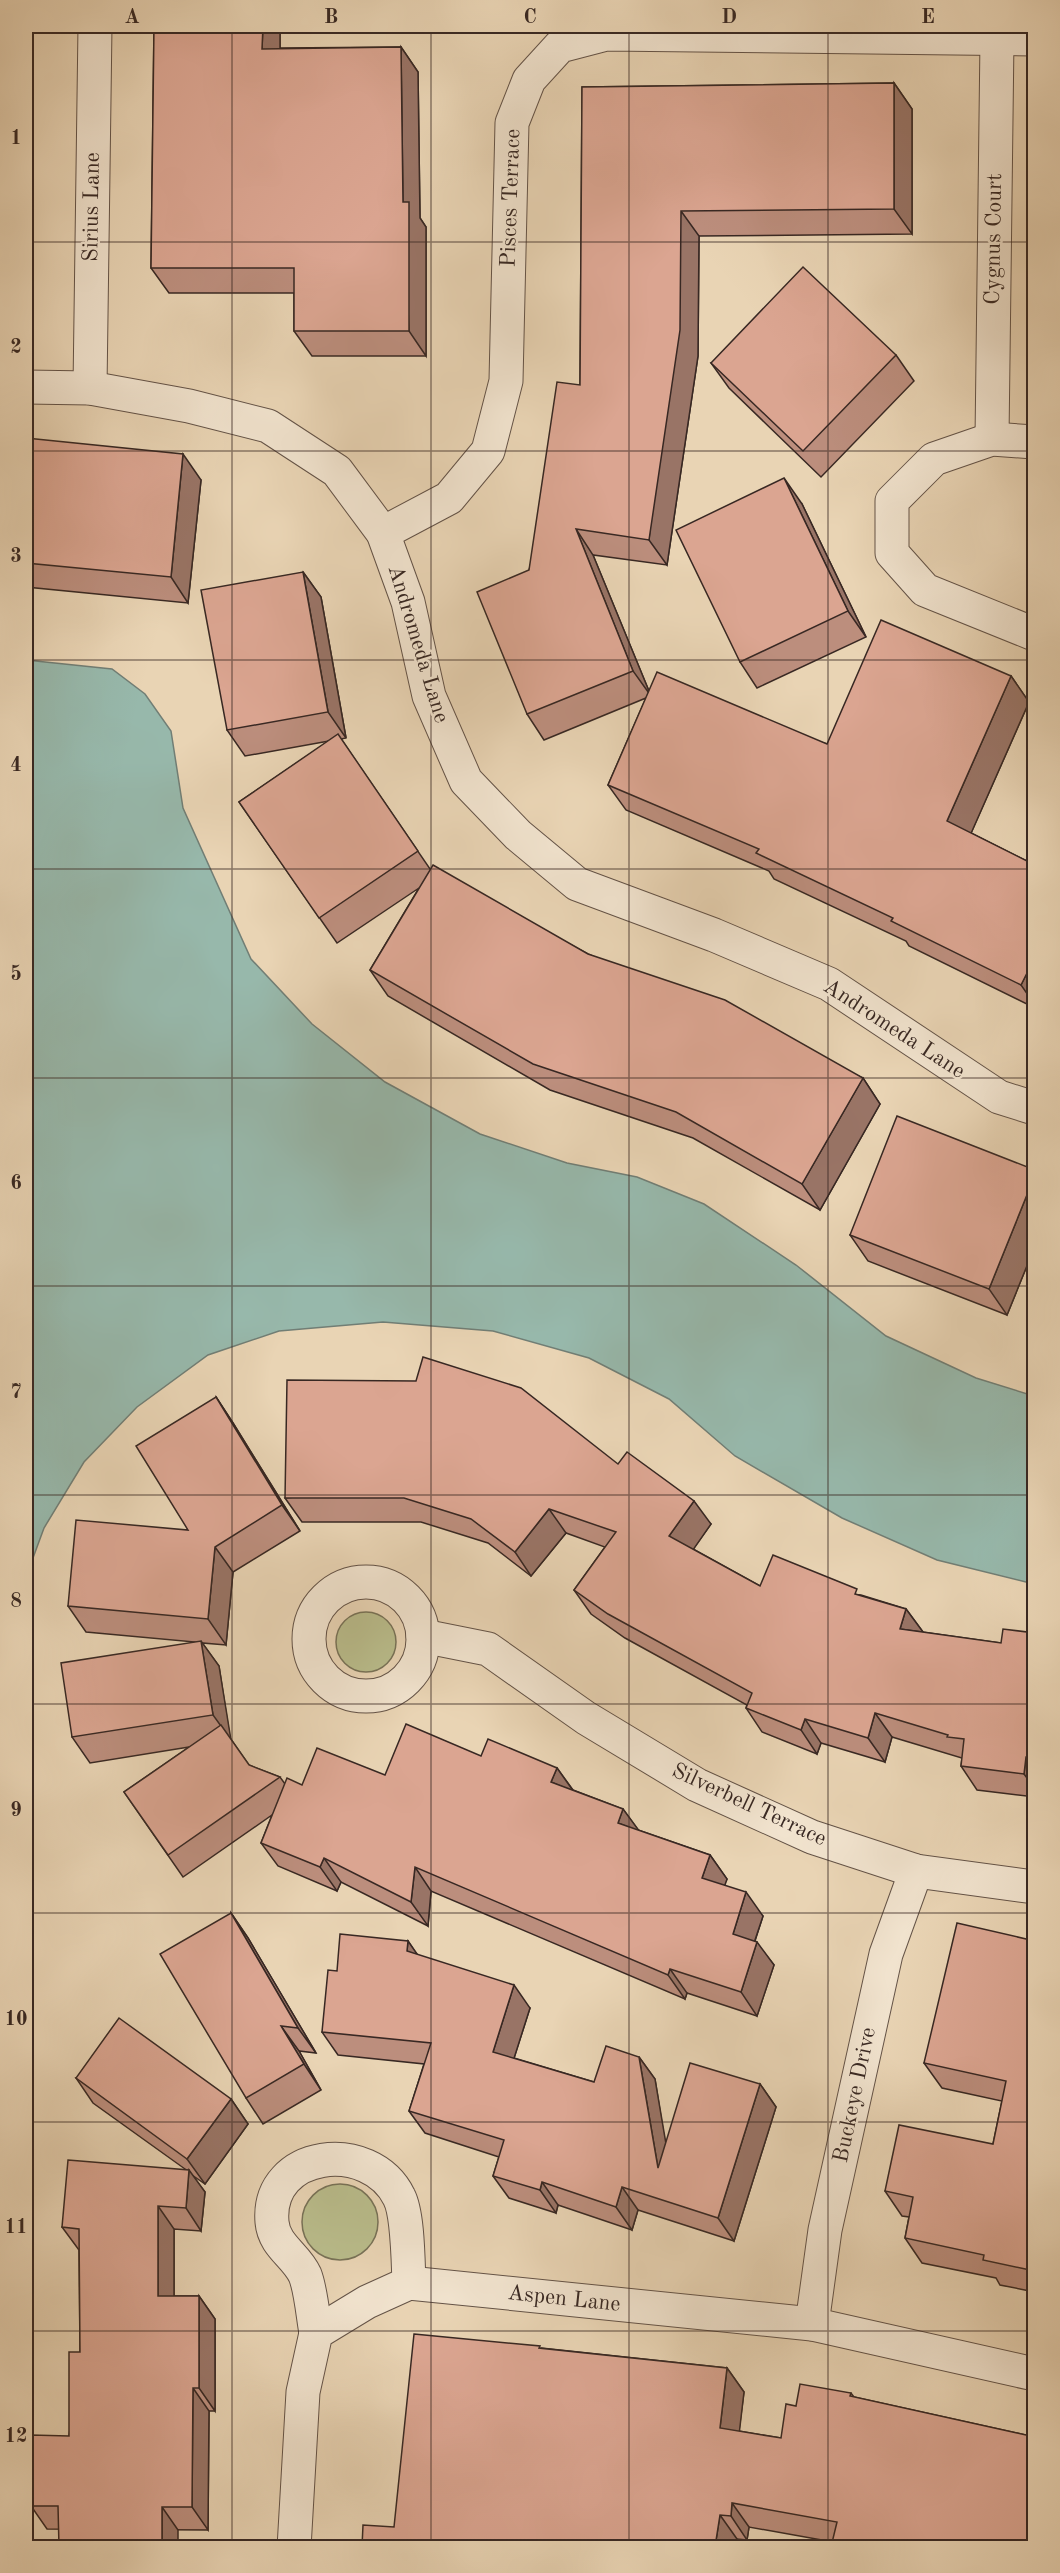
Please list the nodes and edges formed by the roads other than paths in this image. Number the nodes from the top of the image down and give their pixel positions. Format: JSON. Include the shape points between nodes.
{"nodes":[{"id":1,"x":95,"y":26,"type":"edge"},
{"id":2,"x":997,"y":39,"type":"junction"},
{"id":3,"x":1035,"y":39,"type":"edge"},
{"id":4,"x":26,"y":387,"type":"edge"},
{"id":5,"x":90,"y":388,"type":"junction"},
{"id":6,"x":992,"y":439,"type":"junction"},
{"id":7,"x":1035,"y":442,"type":"edge"},
{"id":8,"x":383,"y":533,"type":"junction"},
{"id":9,"x":1035,"y":634,"type":"edge"},
{"id":10,"x":1035,"y":1108,"type":"edge"},
{"id":11,"x":423,"y":1636,"type":"dead end"},
{"id":12,"x":916,"y":1871,"type":"junction"},
{"id":13,"x":1035,"y":1887,"type":"edge"},
{"id":14,"x":410,"y":2283,"type":"junction"},
{"id":15,"x":812,"y":2324,"type":"junction"},
{"id":16,"x":316,"y":2333,"type":"junction"},
{"id":17,"x":1035,"y":2374,"type":"edge"},
{"id":18,"x":294,"y":2547,"type":"edge"}],
"edges":[{"from":1,"to":5,"type":"street","name":"Sirius Lane"},
{"from":2,"to":3,"type":"street","name":"Pisces Terrace"},
{"from":2,"to":6,"type":"street","name":"Cygnus Court"},
{"from":2,"to":8,"type":"street","name":"Pisces Terrace","via":[[606,34],[560,46],[529,80],[512,123],[506,381],[488,451],[449,498]]},
{"from":4,"to":5,"type":"street","name":"Andromeda Lane"},
{"from":5,"to":8,"type":"street","name":"Andromeda Lane","via":[[189,406],[268,426],[337,471]]},
{"from":6,"to":7,"type":"street"},
{"from":6,"to":9,"type":"street","via":[[934,459],[892,501],[892,553],[925,590]]},
{"from":8,"to":10,"type":"street","name":"Andromeda Lane","via":[[408,602],[429,696],[466,781],[518,835],[577,884],[714,935],[829,984],[999,1097]]},
{"from":11,"to":12,"type":"street","name":"Silverbell Terrace","via":[[488,1649],[586,1718],[698,1785],[812,1837]]},
{"from":12,"to":13,"type":"street","name":"Silverbell Terrace"},
{"from":12,"to":15,"type":"street","name":"Buckeye Drive","via":[[886,1954],[825,2230]]},
{"from":14,"to":15,"type":"street","name":"Aspen Lane"},
{"from":14,"to":16,"type":"street","name":"Aspen Lane","via":[[367,2302]]},
{"from":14,"to":16,"type":"street","via":[[400,2199],[391,2185],[377,2172],[341,2158],[304,2165],[279,2187],[272,2220],[274,2237],[304,2275]]},
{"from":15,"to":17,"type":"street","name":"Aspen Lane"},
{"from":16,"to":18,"type":"street","via":[[303,2392]]}]}
